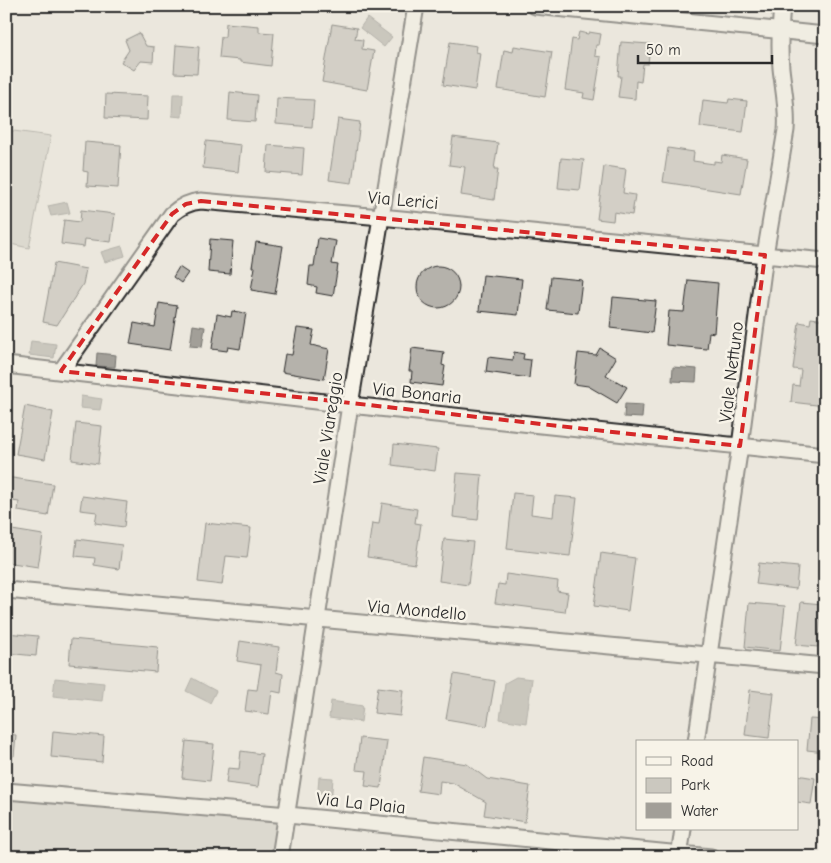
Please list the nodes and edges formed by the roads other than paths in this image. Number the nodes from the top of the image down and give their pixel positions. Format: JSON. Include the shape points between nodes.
{"nodes":[{"id":1,"x":416,"y":6,"type":"edge"},
{"id":2,"x":535,"y":6,"type":"edge"},
{"id":3,"x":782,"y":6,"type":"edge"},
{"id":4,"x":779,"y":30,"type":"junction"},
{"id":5,"x":825,"y":35,"type":"edge"},
{"id":6,"x":381,"y":216,"type":"junction"},
{"id":7,"x":765,"y":255,"type":"junction"},
{"id":8,"x":825,"y":261,"type":"edge"},
{"id":9,"x":6,"y":365,"type":"edge"},
{"id":10,"x":62,"y":371,"type":"junction"},
{"id":11,"x":350,"y":405,"type":"junction"},
{"id":12,"x":740,"y":446,"type":"junction"},
{"id":13,"x":825,"y":455,"type":"edge"},
{"id":14,"x":6,"y":590,"type":"edge"},
{"id":15,"x":317,"y":619,"type":"junction"},
{"id":16,"x":709,"y":656,"type":"junction"},
{"id":17,"x":825,"y":666,"type":"edge"},
{"id":18,"x":696,"y":740,"type":"edge"},
{"id":19,"x":6,"y":792,"type":"edge"},
{"id":20,"x":288,"y":815,"type":"junction"},
{"id":21,"x":683,"y":830,"type":"edge"},
{"id":22,"x":679,"y":855,"type":"edge"},
{"id":23,"x":280,"y":857,"type":"edge"},
{"id":24,"x":711,"y":857,"type":"edge"}],
"edges":[{"from":1,"to":6,"type":"street","name":"Viale Viareggio"},
{"from":2,"to":4,"type":"street"},
{"from":3,"to":4,"type":"street","name":"Viale Nettuno"},
{"from":4,"to":5,"type":"street"},
{"from":4,"to":7,"type":"street","name":"Viale Nettuno","via":[[787,119]]},
{"from":6,"to":7,"type":"street","name":"Via Lerici"},
{"from":6,"to":10,"type":"street","name":"Via Lerici","via":[[201,202],[183,205],[170,217]]},
{"from":6,"to":11,"type":"street","name":"Viale Viareggio"},
{"from":7,"to":8,"type":"street","name":"Via Lerici"},
{"from":7,"to":12,"type":"street","name":"Viale Nettuno"},
{"from":9,"to":10,"type":"street","name":"Via Bonaria"},
{"from":10,"to":11,"type":"street","name":"Via Bonaria"},
{"from":11,"to":12,"type":"street","name":"Via Bonaria"},
{"from":11,"to":15,"type":"street","name":"Viale Viareggio"},
{"from":12,"to":13,"type":"street","name":"Via Bonaria"},
{"from":12,"to":16,"type":"street","name":"Viale Nettuno"},
{"from":14,"to":15,"type":"street","name":"Via Mondello"},
{"from":15,"to":16,"type":"street","name":"Via Mondello"},
{"from":15,"to":20,"type":"street","name":"Viale Viareggio"},
{"from":16,"to":17,"type":"street","name":"Via Mondello"},
{"from":16,"to":18,"type":"street","name":"Viale Nettuno"},
{"from":19,"to":20,"type":"street","name":"Via La Plaia"},
{"from":20,"to":22,"type":"street","name":"Via La Plaia"},
{"from":20,"to":23,"type":"street","name":"Viale Viareggio"},
{"from":21,"to":22,"type":"street"},
{"from":22,"to":24,"type":"street","name":"Via La Plaia"}]}
